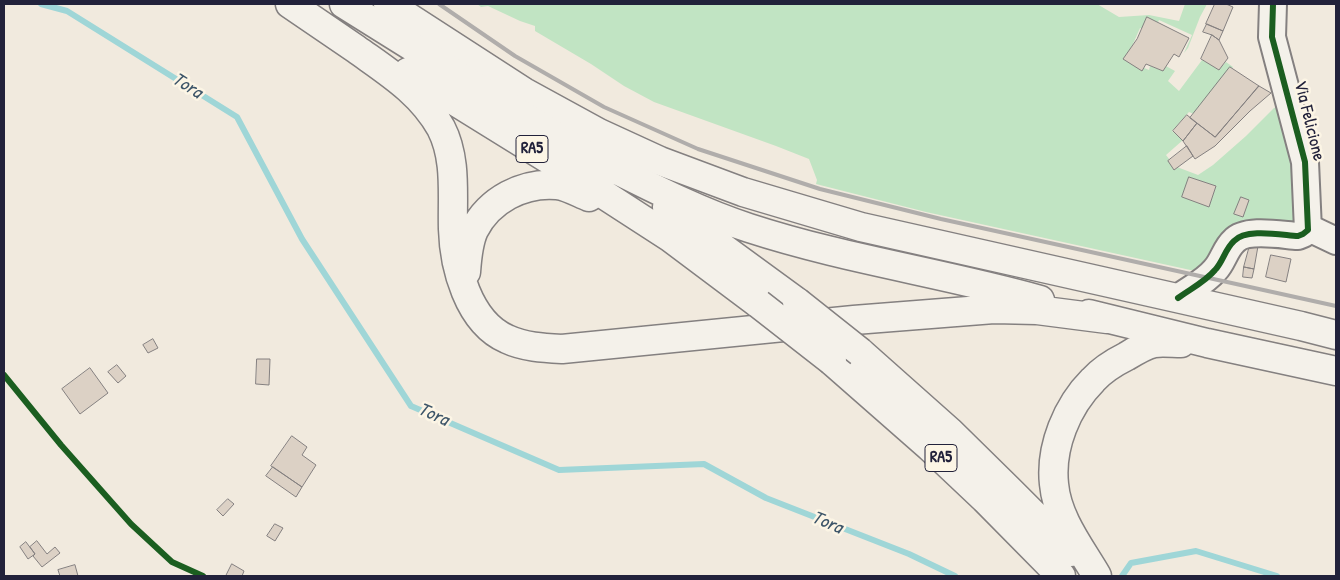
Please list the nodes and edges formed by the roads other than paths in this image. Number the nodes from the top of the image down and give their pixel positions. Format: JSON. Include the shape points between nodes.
{"nodes":[{"id":1,"x":290,"y":4,"type":"edge"},
{"id":2,"x":298,"y":4,"type":"edge"},
{"id":3,"x":344,"y":4,"type":"edge"},
{"id":4,"x":388,"y":4,"type":"edge"},
{"id":5,"x":1273,"y":4,"type":"edge"},
{"id":6,"x":593,"y":158,"type":"junction"},
{"id":7,"x":1308,"y":230,"type":"junction"},
{"id":8,"x":671,"y":238,"type":"junction"},
{"id":9,"x":1336,"y":241,"type":"edge"},
{"id":10,"x":464,"y":286,"type":"junction"},
{"id":11,"x":1188,"y":291,"type":"junction"},
{"id":12,"x":1107,"y":319,"type":"junction"},
{"id":13,"x":1336,"y":335,"type":"edge"},
{"id":14,"x":1207,"y":343,"type":"junction"},
{"id":15,"x":1336,"y":371,"type":"edge"},
{"id":16,"x":1056,"y":560,"type":"edge"},
{"id":17,"x":1096,"y":576,"type":"edge"}],
"edges":[{"from":1,"to":10,"type":"main road","via":[[399,79],[425,104],[441,129],[454,181],[453,229],[456,258]]},
{"from":2,"to":8,"type":"main road","number":"RA5"},
{"from":3,"to":6,"type":"main road","number":"RA5"},
{"from":4,"to":11,"type":"main road","via":[[524,92],[599,133],[660,161],[743,192],[861,227]]},
{"from":5,"to":7,"type":"street","name":"Via Felicione","via":[[1272,37],[1305,162]]},
{"from":6,"to":12,"type":"main road","via":[[748,228],[1005,290]]},
{"from":6,"to":16,"type":"main road","number":"RA5","bridge":true,"via":[[686,220],[860,352],[1009,490]]},
{"from":7,"to":9,"type":"street"},
{"from":7,"to":11,"type":"street","via":[[1298,236],[1255,233],[1235,239],[1217,269]]},
{"from":8,"to":10,"type":"main road","via":[[558,185],[536,186],[513,192],[493,205],[479,222],[469,248]]},
{"from":8,"to":16,"type":"main road","number":"RA5","bridge":true,"via":[[832,361]]},
{"from":10,"to":12,"type":"main road","via":[[470,302],[487,326],[506,339],[534,347],[562,349],[994,309],[1037,310]]},
{"from":11,"to":13,"type":"main road"},
{"from":12,"to":14,"type":"main road"},
{"from":14,"to":15,"type":"main road"},
{"from":14,"to":17,"type":"main road","via":[[1155,343],[1113,363],[1092,380],[1062,426],[1054,455],[1054,484],[1061,515]]},
{"from":16,"to":17,"type":"main road","number":"RA5"}]}
